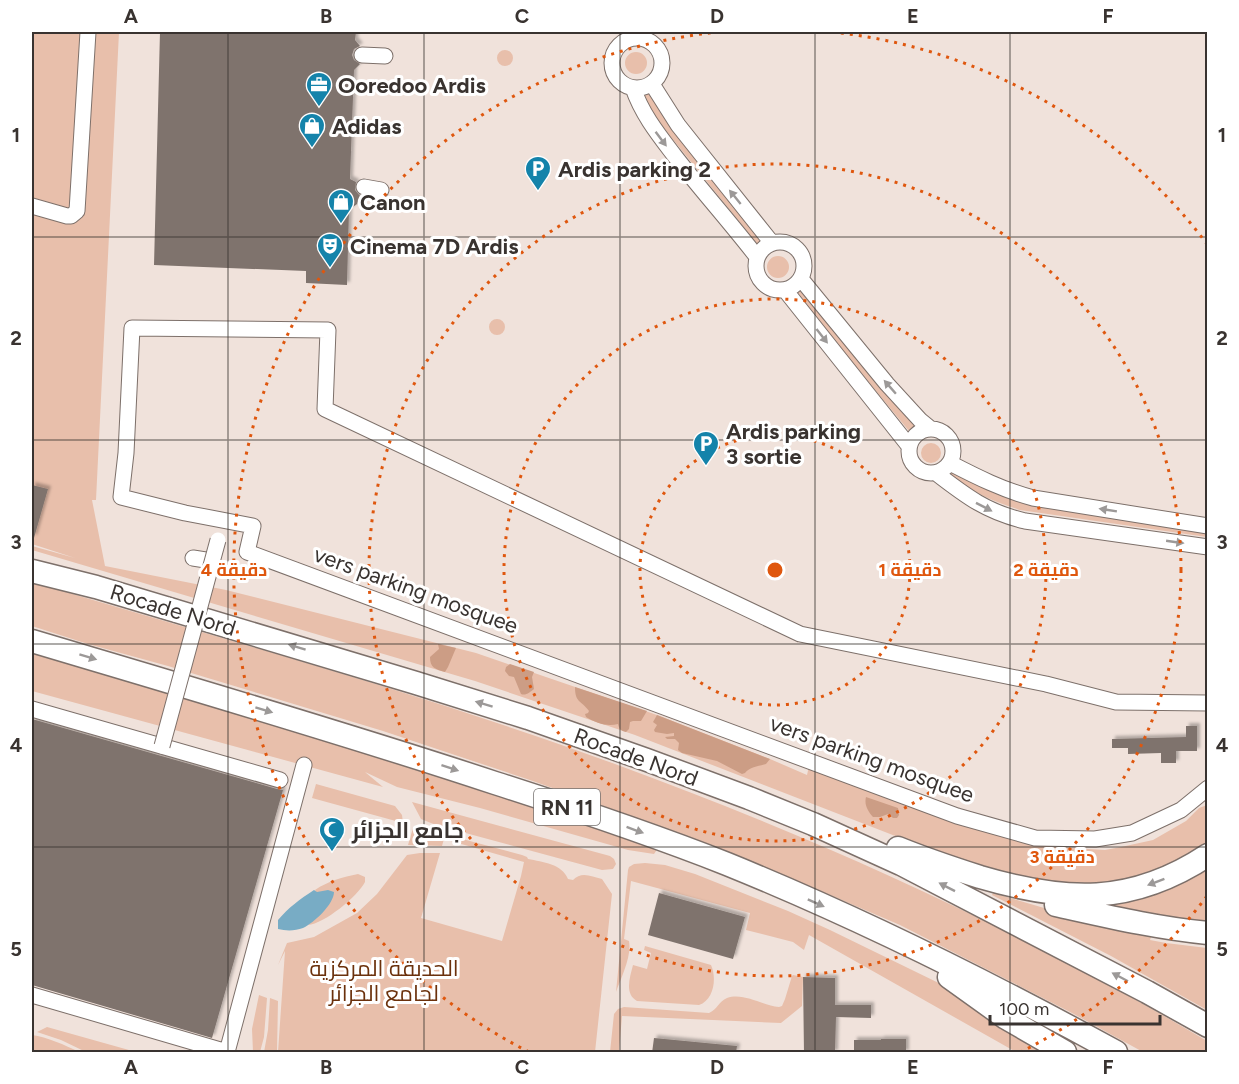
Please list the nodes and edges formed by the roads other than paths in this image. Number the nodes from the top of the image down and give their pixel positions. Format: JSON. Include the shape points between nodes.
{"nodes":[{"id":1,"x":88,"y":32,"type":"edge"},
{"id":2,"x":645,"y":35,"type":"edge"},
{"id":3,"x":624,"y":36,"type":"edge"},
{"id":4,"x":362,"y":55,"type":"dead end"},
{"id":5,"x":385,"y":56,"type":"dead end"},
{"id":6,"x":652,"y":84,"type":"junction"},
{"id":7,"x":633,"y":88,"type":"junction"},
{"id":8,"x":364,"y":187,"type":"dead end"},
{"id":9,"x":381,"y":190,"type":"dead end"},
{"id":10,"x":32,"y":206,"type":"edge"},
{"id":11,"x":772,"y":243,"type":"junction"},
{"id":12,"x":757,"y":257,"type":"junction"},
{"id":13,"x":801,"y":279,"type":"junction"},
{"id":14,"x":785,"y":290,"type":"junction"},
{"id":15,"x":931,"y":429,"type":"junction"},
{"id":16,"x":909,"y":446,"type":"junction"},
{"id":17,"x":950,"y":463,"type":"junction"},
{"id":18,"x":936,"y":473,"type":"junction"},
{"id":19,"x":1208,"y":526,"type":"edge"},
{"id":20,"x":218,"y":540,"type":"dead end"},
{"id":21,"x":1208,"y":547,"type":"edge"},
{"id":22,"x":193,"y":558,"type":"dead end"},
{"id":23,"x":212,"y":561,"type":"junction"},
{"id":24,"x":32,"y":563,"type":"edge"},
{"id":25,"x":32,"y":571,"type":"edge"},
{"id":26,"x":110,"y":592,"type":"junction"},
{"id":27,"x":32,"y":641,"type":"edge"},
{"id":28,"x":1208,"y":703,"type":"edge"},
{"id":29,"x":32,"y":709,"type":"edge"},
{"id":30,"x":528,"y":718,"type":"junction"},
{"id":31,"x":162,"y":746,"type":"junction"},
{"id":32,"x":304,"y":765,"type":"dead end"},
{"id":33,"x":280,"y":780,"type":"dead end"},
{"id":34,"x":1208,"y":788,"type":"edge"},
{"id":35,"x":1208,"y":855,"type":"edge"},
{"id":36,"x":951,"y":868,"type":"junction"},
{"id":37,"x":1138,"y":931,"type":"dead end"},
{"id":38,"x":1208,"y":933,"type":"edge"},
{"id":39,"x":1208,"y":943,"type":"edge"},
{"id":40,"x":916,"y":949,"type":"junction"},
{"id":41,"x":32,"y":995,"type":"edge"},
{"id":42,"x":1208,"y":1026,"type":"edge"},
{"id":43,"x":1065,"y":1053,"type":"edge"},
{"id":44,"x":1116,"y":1053,"type":"edge"}],
"edges":[{"from":1,"to":10,"type":"street","via":[[77,211],[67,216]]},
{"from":2,"to":3,"type":"street"},
{"from":2,"to":6,"type":"street","via":[[662,55],[662,71]]},
{"from":3,"to":7,"type":"street","via":[[613,54],[612,69],[620,82]]},
{"from":4,"to":5,"type":"street"},
{"from":6,"to":7,"type":"street"},
{"from":11,"to":6,"type":"street","one_way":true,"via":[[678,125]]},
{"from":7,"to":12,"type":"street","one_way":true,"via":[[657,133]]},
{"from":8,"to":9,"type":"street"},
{"from":11,"to":12,"type":"street"},
{"from":11,"to":13,"type":"street","via":[[790,244],[798,249],[804,262]]},
{"from":12,"to":14,"type":"street","via":[[760,281],[776,291]]},
{"from":13,"to":14,"type":"street"},
{"from":15,"to":13,"type":"street","one_way":true,"via":[[887,384]]},
{"from":14,"to":16,"type":"street","one_way":true},
{"from":15,"to":16,"type":"street","via":[[918,433]]},
{"from":15,"to":17,"type":"street","via":[[949,439],[953,455]]},
{"from":16,"to":18,"type":"street","via":[[913,466],[928,474]]},
{"from":17,"to":18,"type":"street"},
{"from":19,"to":17,"type":"street","one_way":true,"via":[[1033,498],[994,485]]},
{"from":18,"to":21,"type":"street","one_way":true,"via":[[975,502],[1009,517]]},
{"from":20,"to":23,"type":"street","bridge":true},
{"from":22,"to":23,"type":"street"},
{"from":23,"to":31,"type":"street","bridge":true},
{"from":24,"to":26,"type":"highway"},
{"from":25,"to":26,"type":"highway","name":"Rocade Nord"},
{"from":30,"to":26,"type":"highway","name":"Rocade Nord","one_way":true},
{"from":27,"to":40,"type":"highway","number":"RN 11","one_way":true,"via":[[334,731],[569,807],[727,864]]},
{"from":28,"to":34,"type":"street","name":"vers parking mosquee","via":[[1116,702],[800,634],[325,410],[328,330],[132,328],[121,497],[253,526],[247,552],[957,816],[1035,838],[1095,839],[1132,833],[1181,810]]},
{"from":29,"to":31,"type":"street"},
{"from":30,"to":36,"type":"highway","via":[[572,727],[654,754]]},
{"from":42,"to":30,"type":"highway","name":"Rocade Nord","one_way":true,"via":[[975,901],[813,824]]},
{"from":31,"to":33,"type":"street"},
{"from":32,"to":41,"type":"street","via":[[227,1052]]},
{"from":35,"to":36,"type":"highway","one_way":true,"via":[[1146,886],[1086,895],[1023,889]]},
{"from":36,"to":38,"type":"highway","via":[[1056,905]]},
{"from":37,"to":39,"type":"street"},
{"from":40,"to":43,"type":"highway","via":[[982,1002]]},
{"from":40,"to":44,"type":"highway","number":"RN 11"}]}
